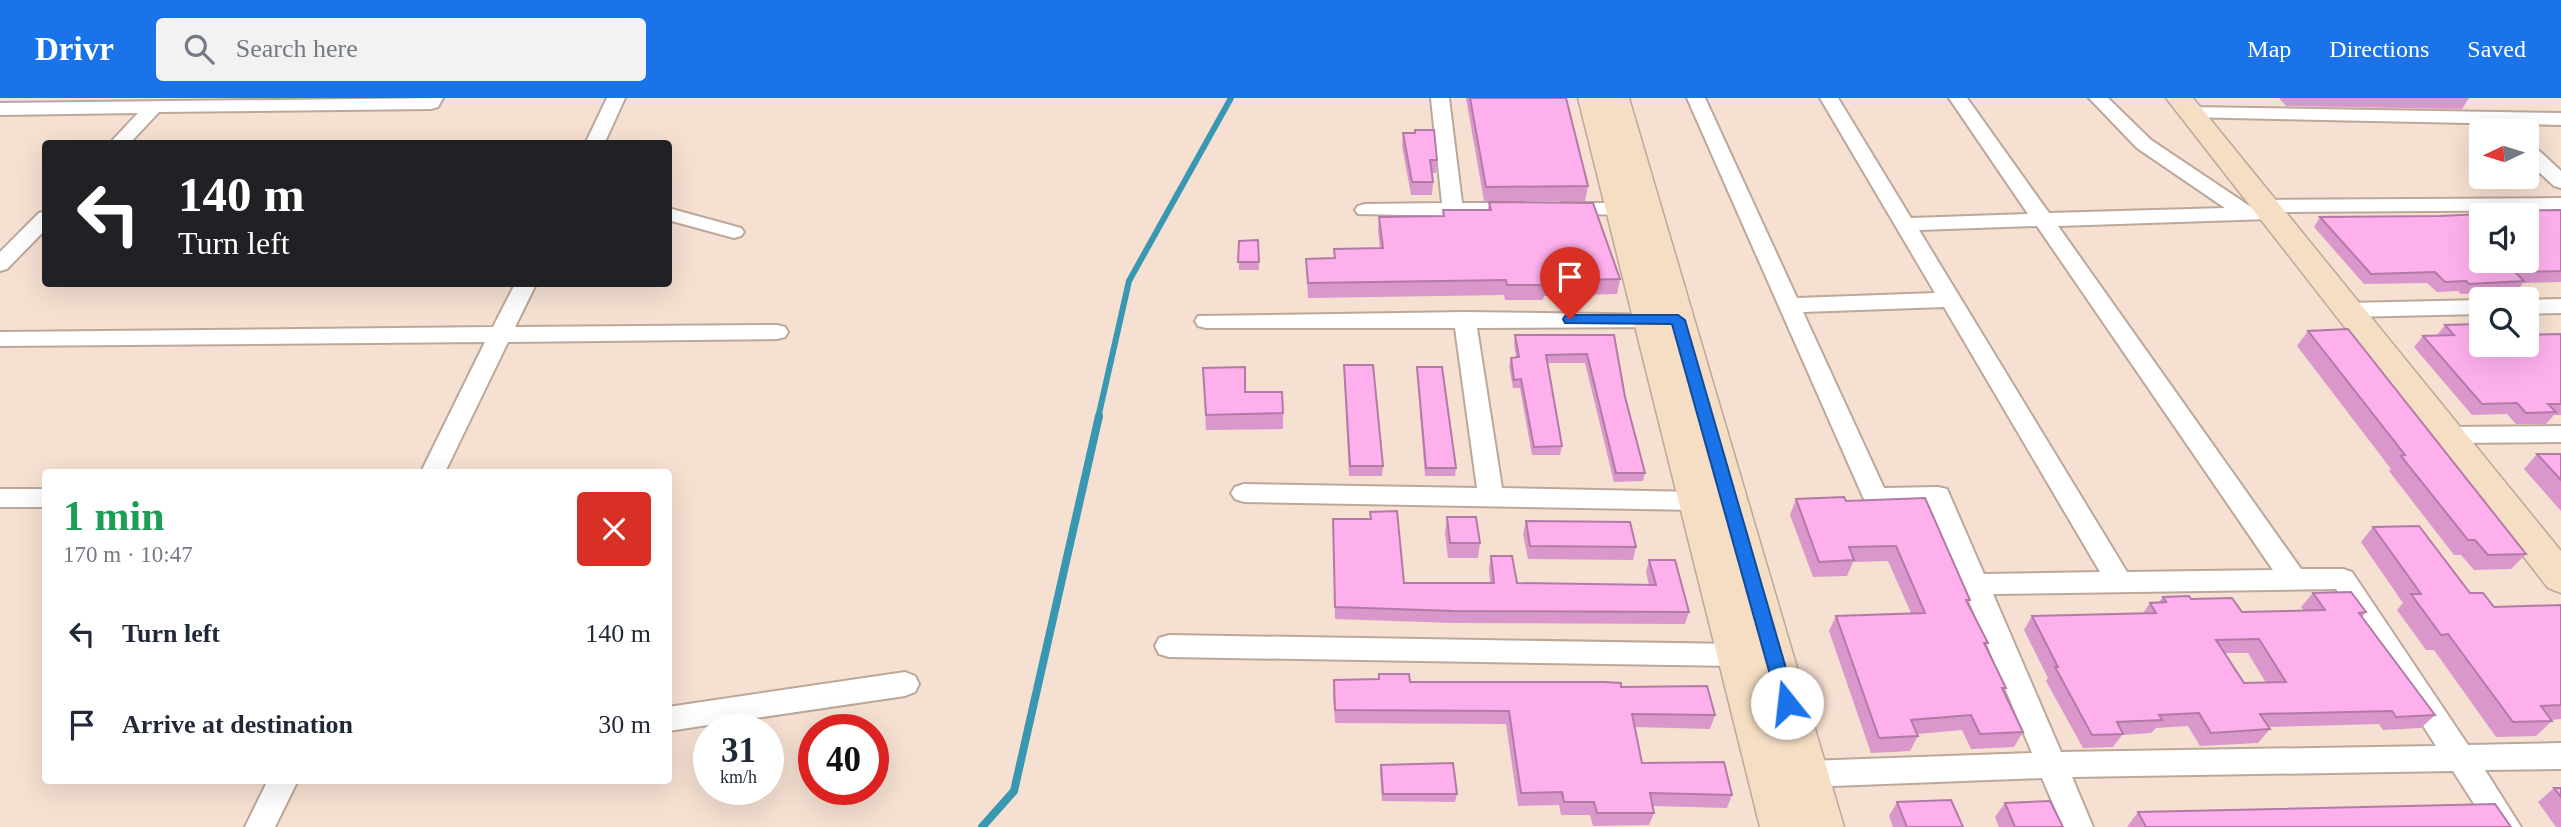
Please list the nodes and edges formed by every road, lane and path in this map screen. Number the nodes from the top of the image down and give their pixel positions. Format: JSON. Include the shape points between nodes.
{"nodes":[{"id":1,"x":434,"y":98,"type":"edge"},
{"id":2,"x":616,"y":98,"type":"edge"},
{"id":3,"x":1440,"y":98,"type":"edge"},
{"id":4,"x":1591,"y":98,"type":"edge"},
{"id":5,"x":1616,"y":98,"type":"edge"},
{"id":6,"x":1696,"y":98,"type":"edge"},
{"id":7,"x":1829,"y":98,"type":"edge"},
{"id":8,"x":1958,"y":98,"type":"edge"},
{"id":9,"x":2098,"y":98,"type":"edge"},
{"id":10,"x":2329,"y":98,"type":"edge"},
{"id":11,"x":2472,"y":98,"type":"edge"},
{"id":12,"x":196,"y":102,"type":"edge"},
{"id":13,"x":62,"y":103,"type":"edge"},
{"id":14,"x":2185,"y":106,"type":"edge"},
{"id":15,"x":154,"y":107,"type":"junction"},
{"id":16,"x":4,"y":112,"type":"edge"},
{"id":17,"x":2346,"y":116,"type":"junction"},
{"id":18,"x":2495,"y":119,"type":"edge"},
{"id":19,"x":2561,"y":119,"type":"edge"},
{"id":20,"x":2539,"y":121,"type":"edge"},
{"id":21,"x":2469,"y":123,"type":"edge"},
{"id":22,"x":122,"y":140,"type":"edge"},
{"id":23,"x":596,"y":140,"type":"edge"},
{"id":24,"x":2539,"y":161,"type":"edge"},
{"id":25,"x":2561,"y":182,"type":"edge"},
{"id":26,"x":2561,"y":204,"type":"edge"},
{"id":27,"x":1622,"y":209,"type":"junction"},
{"id":28,"x":1365,"y":210,"type":"dead end"},
{"id":29,"x":1453,"y":210,"type":"junction"},
{"id":30,"x":2261,"y":211,"type":"junction"},
{"id":31,"x":672,"y":215,"type":"edge"},
{"id":32,"x":2043,"y":220,"type":"junction"},
{"id":33,"x":42,"y":221,"type":"edge"},
{"id":34,"x":1904,"y":224,"type":"junction"},
{"id":35,"x":734,"y":232,"type":"dead end"},
{"id":36,"x":0,"y":264,"type":"edge"},
{"id":37,"x":524,"y":287,"type":"edge"},
{"id":38,"x":1950,"y":300,"type":"junction"},
{"id":39,"x":1789,"y":305,"type":"junction"},
{"id":40,"x":2561,"y":306,"type":"edge"},
{"id":41,"x":2469,"y":307,"type":"edge"},
{"id":42,"x":2539,"y":307,"type":"edge"},
{"id":43,"x":2348,"y":310,"type":"junction"},
{"id":44,"x":1465,"y":319,"type":"junction"},
{"id":45,"x":1664,"y":320,"type":"junction"},
{"id":46,"x":1206,"y":321,"type":"dead end"},
{"id":47,"x":777,"y":332,"type":"dead end"},
{"id":48,"x":500,"y":334,"type":"junction"},
{"id":49,"x":0,"y":339,"type":"edge"},
{"id":50,"x":2561,"y":434,"type":"edge"},
{"id":51,"x":2447,"y":435,"type":"junction"},
{"id":52,"x":434,"y":469,"type":"edge"},
{"id":53,"x":1244,"y":493,"type":"dead end"},
{"id":54,"x":1491,"y":496,"type":"junction"},
{"id":55,"x":0,"y":498,"type":"edge"},
{"id":56,"x":42,"y":498,"type":"edge"},
{"id":57,"x":1697,"y":501,"type":"junction"},
{"id":58,"x":2561,"y":578,"type":"edge"},
{"id":59,"x":2294,"y":580,"type":"junction"},
{"id":60,"x":2120,"y":582,"type":"junction"},
{"id":61,"x":1975,"y":584,"type":"junction"},
{"id":62,"x":1169,"y":646,"type":"dead end"},
{"id":63,"x":1737,"y":655,"type":"junction"},
{"id":64,"x":905,"y":684,"type":"dead end"},
{"id":65,"x":672,"y":718,"type":"edge"},
{"id":66,"x":2561,"y":756,"type":"edge"},
{"id":67,"x":2461,"y":758,"type":"junction"},
{"id":68,"x":2052,"y":765,"type":"junction"},
{"id":69,"x":1807,"y":774,"type":"junction"},
{"id":70,"x":281,"y":784,"type":"edge"},
{"id":71,"x":260,"y":827,"type":"edge"},
{"id":72,"x":1782,"y":827,"type":"edge"},
{"id":73,"x":1822,"y":827,"type":"edge"},
{"id":74,"x":2078,"y":827,"type":"edge"},
{"id":75,"x":2506,"y":827,"type":"edge"}],
"edges":[{"from":1,"to":12,"type":"street","via":[[430,103]]},
{"from":2,"to":23,"type":"street"},
{"from":3,"to":29,"type":"street"},
{"from":4,"to":27,"type":"street"},
{"from":5,"to":45,"type":"street"},
{"from":6,"to":39,"type":"street"},
{"from":7,"to":34,"type":"street"},
{"from":8,"to":32,"type":"street"},
{"from":9,"to":30,"type":"street","via":[[2144,144]]},
{"from":10,"to":17,"type":"street"},
{"from":11,"to":18,"type":"street"},
{"from":12,"to":15,"type":"street"},
{"from":13,"to":15,"type":"street"},
{"from":13,"to":16,"type":"street"},
{"from":14,"to":17,"type":"street"},
{"from":14,"to":30,"type":"street"},
{"from":15,"to":22,"type":"street"},
{"from":17,"to":21,"type":"street"},
{"from":19,"to":20,"type":"street"},
{"from":24,"to":25,"type":"street"},
{"from":26,"to":30,"type":"street"},
{"from":27,"to":29,"type":"street"},
{"from":27,"to":45,"type":"street"},
{"from":28,"to":29,"type":"street"},
{"from":30,"to":32,"type":"street"},
{"from":30,"to":43,"type":"street"},
{"from":31,"to":35,"type":"street"},
{"from":32,"to":34,"type":"street"},
{"from":32,"to":59,"type":"street"},
{"from":33,"to":36,"type":"street"},
{"from":34,"to":38,"type":"street"},
{"from":37,"to":48,"type":"street"},
{"from":38,"to":39,"type":"street"},
{"from":38,"to":60,"type":"street"},
{"from":39,"to":61,"type":"street","via":[[1876,497],[1938,496]]},
{"from":40,"to":42,"type":"street"},
{"from":41,"to":43,"type":"street"},
{"from":43,"to":51,"type":"street"},
{"from":44,"to":45,"type":"street"},
{"from":44,"to":46,"type":"street"},
{"from":44,"to":54,"type":"street"},
{"from":45,"to":57,"type":"street"},
{"from":45,"to":69,"type":"street"},
{"from":47,"to":48,"type":"street"},
{"from":48,"to":49,"type":"street"},
{"from":48,"to":52,"type":"street"},
{"from":50,"to":51,"type":"street"},
{"from":51,"to":58,"type":"street"},
{"from":53,"to":54,"type":"street"},
{"from":54,"to":57,"type":"street"},
{"from":55,"to":56,"type":"street"},
{"from":57,"to":63,"type":"street"},
{"from":59,"to":60,"type":"street"},
{"from":59,"to":67,"type":"street","via":[[2343,579]]},
{"from":60,"to":61,"type":"street"},
{"from":61,"to":68,"type":"street"},
{"from":62,"to":63,"type":"street"},
{"from":63,"to":72,"type":"street"},
{"from":64,"to":65,"type":"street"},
{"from":66,"to":67,"type":"street"},
{"from":67,"to":68,"type":"street"},
{"from":67,"to":75,"type":"street"},
{"from":68,"to":69,"type":"street"},
{"from":68,"to":74,"type":"street"},
{"from":69,"to":73,"type":"street"},
{"from":70,"to":71,"type":"street"}]}
